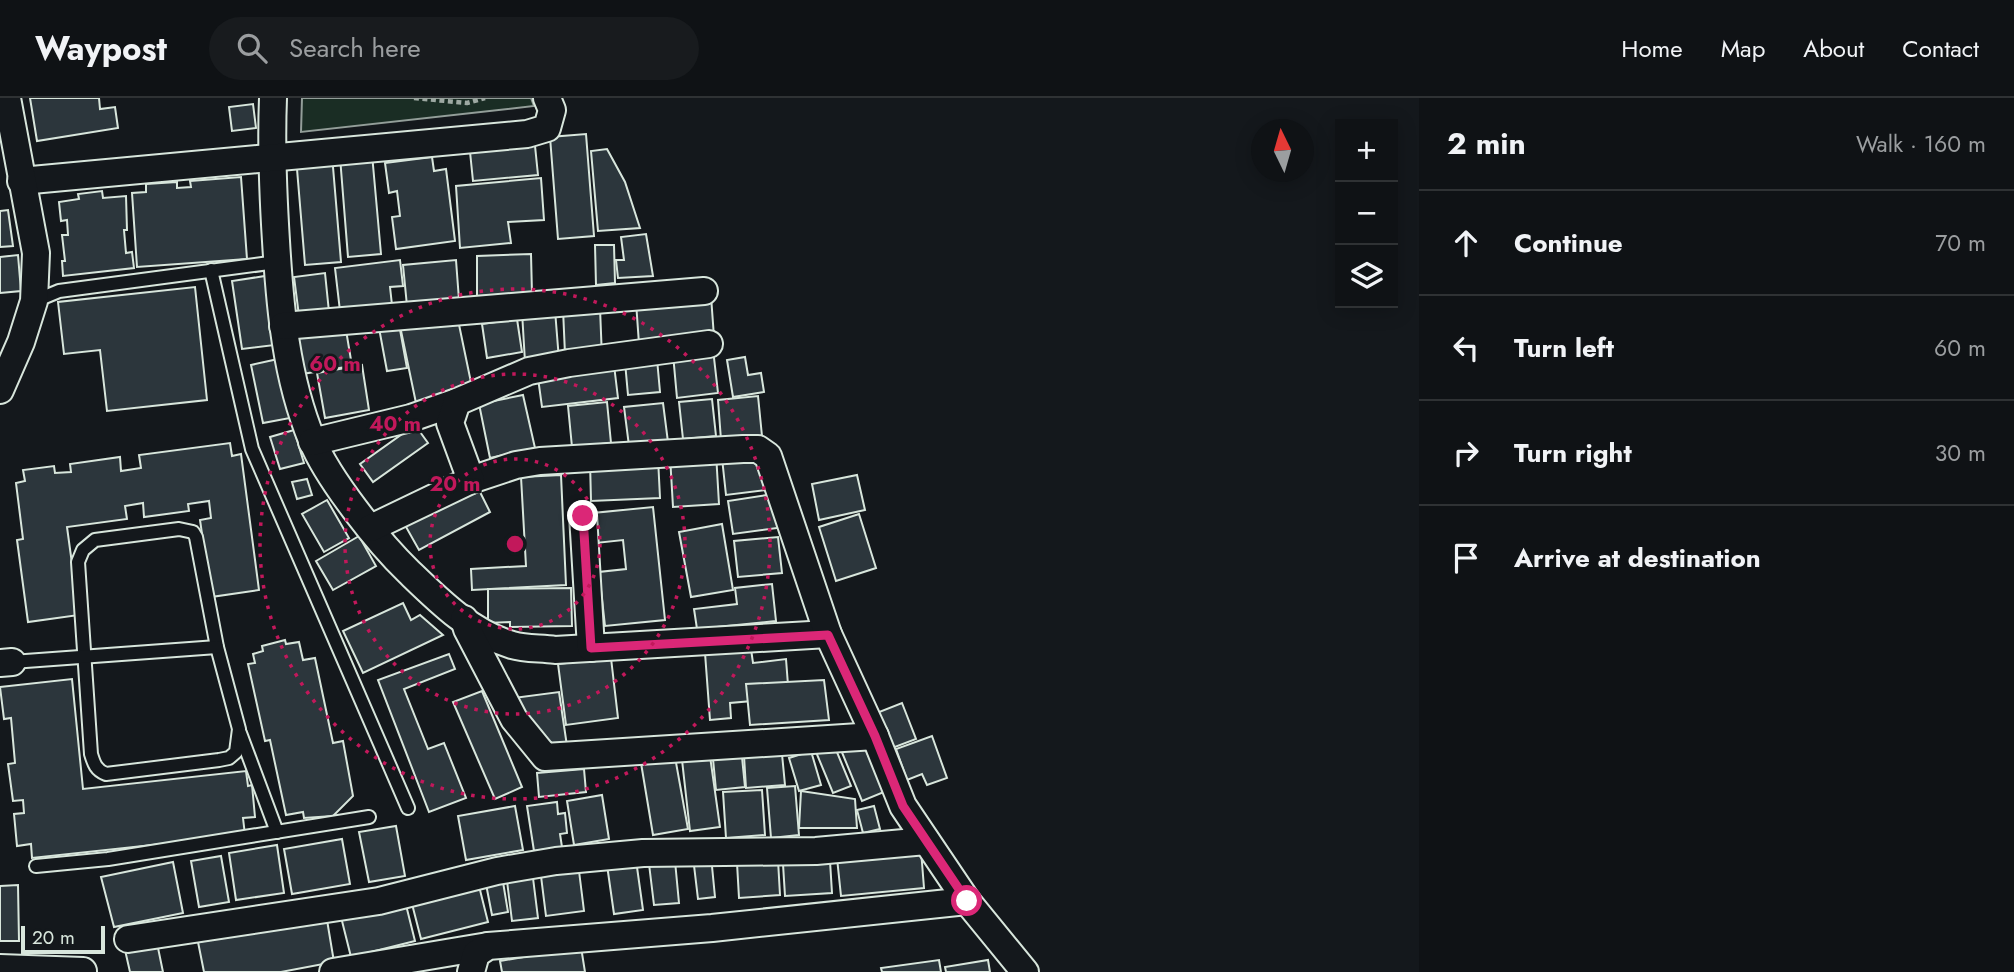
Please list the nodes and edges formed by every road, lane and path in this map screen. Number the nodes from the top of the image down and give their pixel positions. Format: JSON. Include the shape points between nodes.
{"nodes":[{"id":1,"x":7,"y":98,"type":"edge"},
{"id":2,"x":273,"y":98,"type":"edge"},
{"id":3,"x":414,"y":98,"type":"edge"},
{"id":4,"x":485,"y":98,"type":"edge"},
{"id":5,"x":547,"y":98,"type":"edge"},
{"id":6,"x":271,"y":157,"type":"junction"},
{"id":7,"x":21,"y":181,"type":"junction"},
{"id":8,"x":277,"y":262,"type":"junction"},
{"id":9,"x":211,"y":270,"type":"junction"},
{"id":10,"x":704,"y":291,"type":"dead end"},
{"id":11,"x":34,"y":301,"type":"junction"},
{"id":12,"x":283,"y":326,"type":"junction"},
{"id":13,"x":709,"y":344,"type":"dead end"},
{"id":14,"x":0,"y":390,"type":"edge"},
{"id":15,"x":457,"y":402,"type":"junction"},
{"id":16,"x":313,"y":442,"type":"junction"},
{"id":17,"x":471,"y":480,"type":"junction"},
{"id":18,"x":583,"y":516,"type":"dead end"},
{"id":19,"x":371,"y":528,"type":"junction"},
{"id":20,"x":464,"y":619,"type":"junction"},
{"id":21,"x":828,"y":635,"type":"junction"},
{"id":22,"x":217,"y":647,"type":"junction"},
{"id":23,"x":591,"y":648,"type":"junction"},
{"id":24,"x":84,"y":657,"type":"junction"},
{"id":25,"x":6,"y":662,"type":"edge"},
{"id":26,"x":239,"y":729,"type":"junction"},
{"id":27,"x":875,"y":736,"type":"junction"},
{"id":28,"x":408,"y":808,"type":"dead end"},
{"id":29,"x":369,"y":817,"type":"dead end"},
{"id":30,"x":277,"y":832,"type":"junction"},
{"id":31,"x":926,"y":841,"type":"junction"},
{"id":32,"x":36,"y":866,"type":"dead end"},
{"id":33,"x":967,"y":901,"type":"junction"},
{"id":34,"x":128,"y":939,"type":"dead end"},
{"id":35,"x":488,"y":946,"type":"junction"},
{"id":36,"x":0,"y":968,"type":"edge"},
{"id":37,"x":29,"y":971,"type":"edge"},
{"id":38,"x":83,"y":971,"type":"edge"},
{"id":39,"x":333,"y":972,"type":"edge"},
{"id":40,"x":471,"y":972,"type":"edge"},
{"id":41,"x":1025,"y":972,"type":"edge"}],
"edges":[{"from":1,"to":7,"type":"street"},
{"from":2,"to":6,"type":"street"},
{"from":3,"to":4,"type":"path","via":[[467,103]]},
{"from":5,"to":6,"type":"street","via":[[552,110],[547,128],[527,134]]},
{"from":6,"to":7,"type":"street"},
{"from":6,"to":8,"type":"street"},
{"from":7,"to":11,"type":"street","via":[[36,253]]},
{"from":8,"to":9,"type":"lane"},
{"from":8,"to":12,"type":"street"},
{"from":9,"to":11,"type":"lane","via":[[59,291]]},
{"from":9,"to":28,"type":"lane","via":[[251,449]]},
{"from":10,"to":12,"type":"street"},
{"from":11,"to":14,"type":"street"},
{"from":12,"to":16,"type":"street","via":[[297,397]]},
{"from":13,"to":15,"type":"street","via":[[529,371]]},
{"from":15,"to":16,"type":"street"},
{"from":15,"to":17,"type":"street","via":[[450,423]]},
{"from":16,"to":19,"type":"street"},
{"from":17,"to":19,"type":"street"},
{"from":17,"to":21,"type":"street","via":[[540,461],[758,449],[768,456]]},
{"from":18,"to":23,"type":"street"},
{"from":19,"to":20,"type":"street","via":[[398,562]]},
{"from":20,"to":23,"type":"street","via":[[513,645]]},
{"from":20,"to":27,"type":"street","via":[[514,719],[545,757]]},
{"from":21,"to":23,"type":"street"},
{"from":21,"to":27,"type":"street"},
{"from":22,"to":24,"type":"lane"},
{"from":22,"to":24,"type":"lane","via":[[196,537],[179,529],[95,540],[83,550],[78,562]]},
{"from":22,"to":26,"type":"lane"},
{"from":24,"to":25,"type":"lane"},
{"from":24,"to":26,"type":"lane","via":[[91,754],[99,771],[106,774],[229,758],[236,752]]},
{"from":26,"to":30,"type":"lane"},
{"from":27,"to":31,"type":"street","via":[[903,806]]},
{"from":29,"to":30,"type":"lane"},
{"from":30,"to":32,"type":"lane"},
{"from":31,"to":33,"type":"street"},
{"from":31,"to":34,"type":"street","via":[[556,861],[379,901]]},
{"from":33,"to":35,"type":"street"},
{"from":33,"to":41,"type":"street"},
{"from":35,"to":39,"type":"street"},
{"from":35,"to":40,"type":"street","via":[[477,954]]},
{"from":36,"to":37,"type":"street"},
{"from":37,"to":38,"type":"street"}]}
